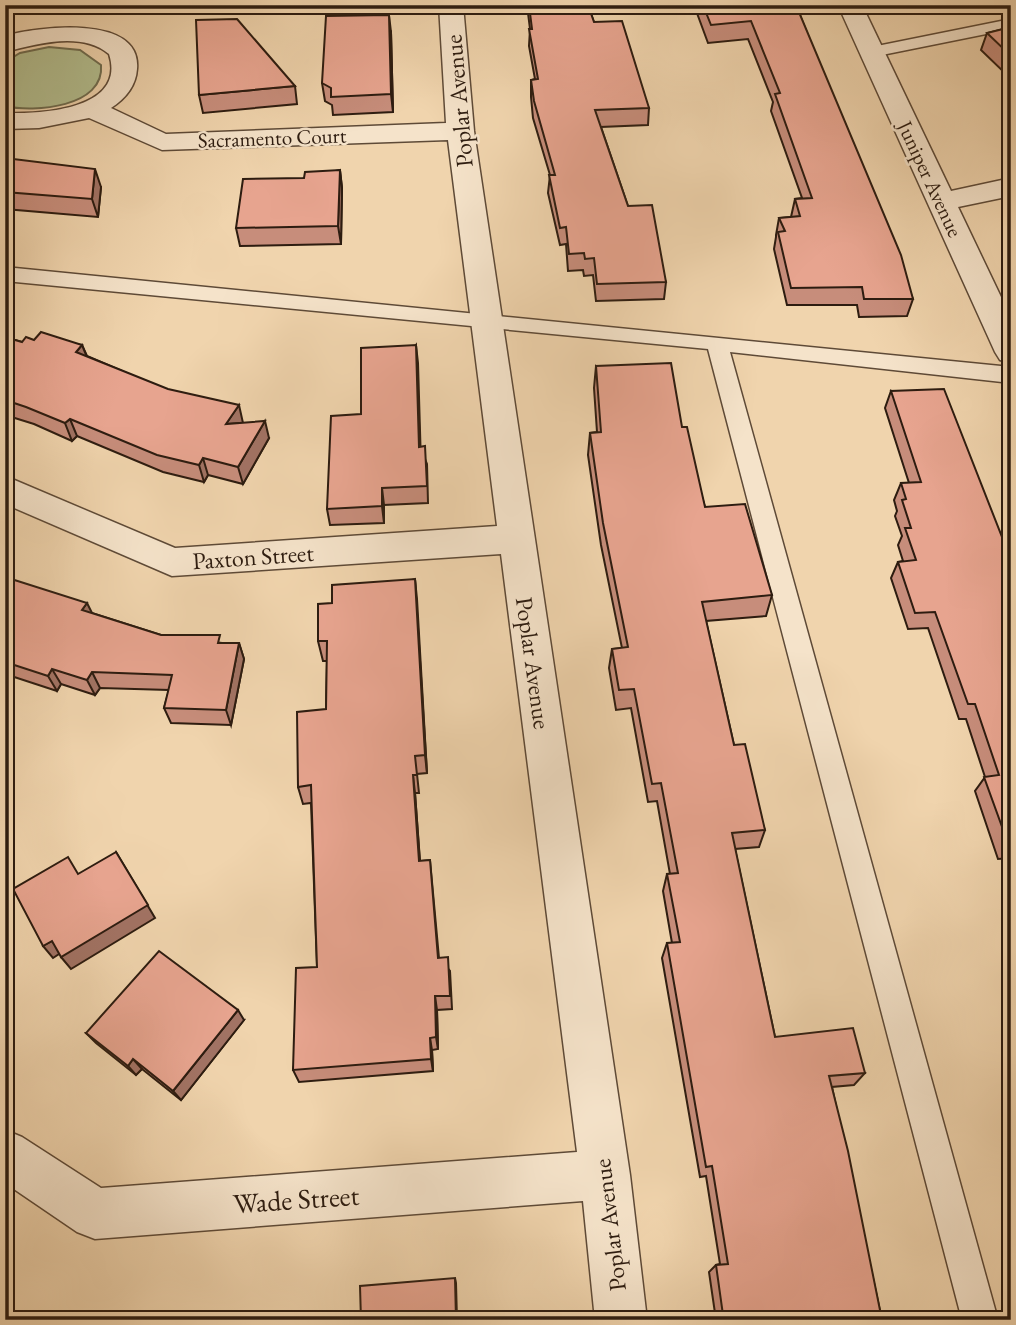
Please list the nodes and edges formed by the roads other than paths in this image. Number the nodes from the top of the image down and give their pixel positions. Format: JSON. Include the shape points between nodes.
{"nodes":[{"id":1,"x":451,"y":5,"type":"edge"},
{"id":2,"x":850,"y":5,"type":"edge"},
{"id":3,"x":1011,"y":24,"type":"edge"},
{"id":4,"x":5,"y":44,"type":"edge"},
{"id":5,"x":872,"y":52,"type":"junction"},
{"id":6,"x":91,"y":109,"type":"junction"},
{"id":7,"x":5,"y":121,"type":"edge"},
{"id":8,"x":460,"y":131,"type":"junction"},
{"id":9,"x":1011,"y":187,"type":"edge"},
{"id":10,"x":941,"y":202,"type":"junction"},
{"id":11,"x":5,"y":274,"type":"edge"},
{"id":12,"x":485,"y":320,"type":"junction"},
{"id":13,"x":717,"y":343,"type":"junction"},
{"id":14,"x":1011,"y":352,"type":"edge"},
{"id":15,"x":1011,"y":375,"type":"edge"},
{"id":16,"x":5,"y":489,"type":"edge"},
{"id":17,"x":516,"y":539,"type":"junction"},
{"id":18,"x":5,"y":1154,"type":"edge"},
{"id":19,"x":605,"y":1175,"type":"junction"},
{"id":20,"x":621,"y":1320,"type":"edge"},
{"id":21,"x":980,"y":1320,"type":"edge"}],
"edges":[{"from":1,"to":8,"type":"street","name":"Poplar Avenue"},
{"from":2,"to":5,"type":"street","name":"Juniper Avenue"},
{"from":3,"to":5,"type":"lane"},
{"from":4,"to":6,"type":"street","via":[[59,33],[102,40],[118,50],[126,64],[123,80],[112,95]]},
{"from":5,"to":10,"type":"street","name":"Juniper Avenue"},
{"from":6,"to":7,"type":"street","via":[[62,119]]},
{"from":6,"to":8,"type":"street","name":"Sacramento Court","via":[[162,142]]},
{"from":8,"to":12,"type":"street","name":"Poplar Avenue"},
{"from":9,"to":10,"type":"street"},
{"from":10,"to":14,"type":"street","name":"Juniper Avenue"},
{"from":11,"to":12,"type":"lane"},
{"from":12,"to":13,"type":"lane"},
{"from":12,"to":17,"type":"street","name":"Poplar Avenue"},
{"from":13,"to":15,"type":"lane"},
{"from":13,"to":21,"type":"lane"},
{"from":16,"to":17,"type":"street","name":"Paxton Street","via":[[172,562]]},
{"from":17,"to":19,"type":"street","name":"Poplar Avenue"},
{"from":18,"to":19,"type":"street","name":"Wade Street","via":[[95,1214]]},
{"from":19,"to":20,"type":"street","name":"Poplar Avenue"}]}
